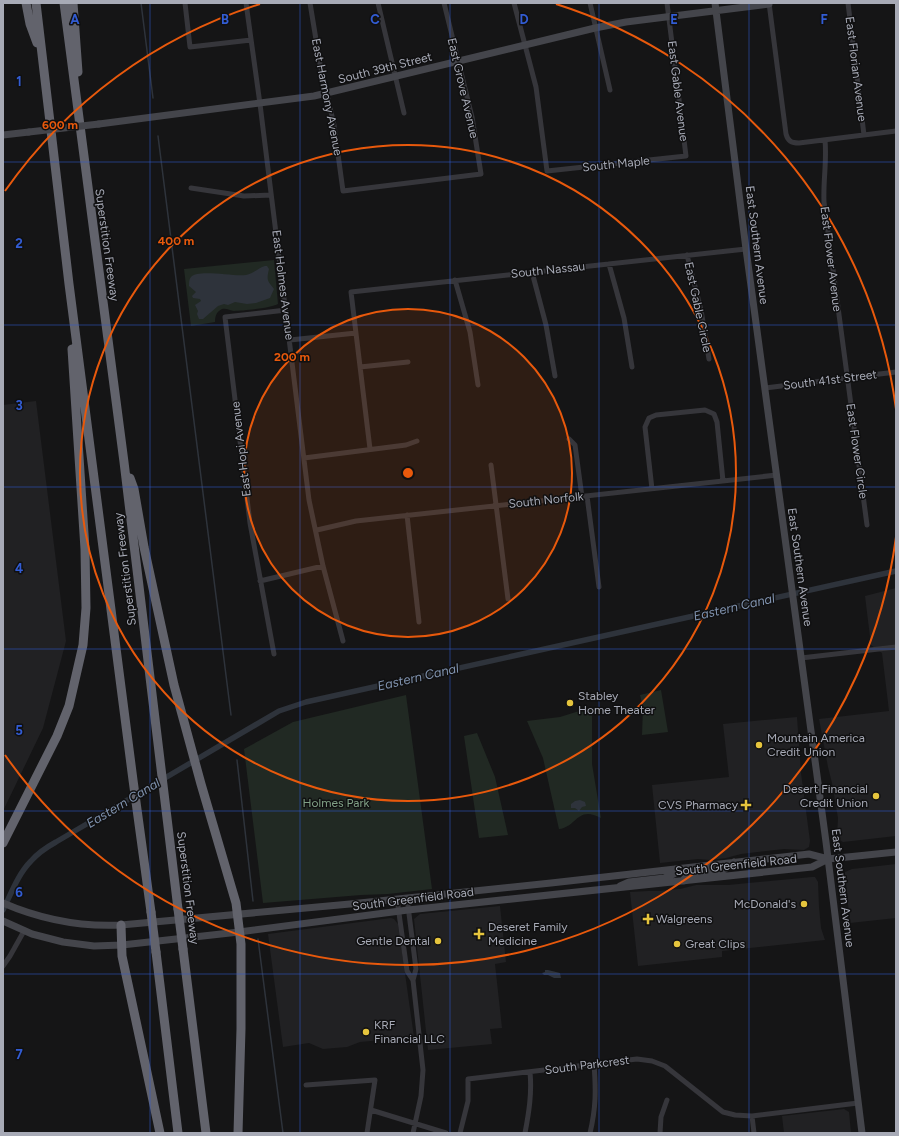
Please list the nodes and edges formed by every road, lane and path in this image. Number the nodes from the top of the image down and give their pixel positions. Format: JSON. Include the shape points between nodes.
{"nodes":[{"id":1,"x":26,"y":3,"type":"edge"},
{"id":2,"x":36,"y":3,"type":"edge"},
{"id":3,"x":64,"y":3,"type":"edge"},
{"id":4,"x":74,"y":3,"type":"edge"},
{"id":5,"x":185,"y":3,"type":"edge"},
{"id":6,"x":246,"y":3,"type":"edge"},
{"id":7,"x":310,"y":3,"type":"edge"},
{"id":8,"x":378,"y":3,"type":"edge"},
{"id":9,"x":444,"y":3,"type":"edge"},
{"id":10,"x":514,"y":3,"type":"edge"},
{"id":11,"x":590,"y":3,"type":"edge"},
{"id":12,"x":667,"y":3,"type":"edge"},
{"id":13,"x":769,"y":3,"type":"edge"},
{"id":14,"x":848,"y":3,"type":"edge"},
{"id":15,"x":715,"y":6,"type":"edge"},
{"id":16,"x":668,"y":16,"type":"junction"},
{"id":17,"x":595,"y":28,"type":"junction"},
{"id":18,"x":251,"y":40,"type":"junction"},
{"id":19,"x":525,"y":44,"type":"junction"},
{"id":20,"x":42,"y":54,"type":"junction"},
{"id":21,"x":458,"y":61,"type":"junction"},
{"id":22,"x":396,"y":76,"type":"junction"},
{"id":23,"x":610,"y":90,"type":"dead end"},
{"id":24,"x":327,"y":93,"type":"junction"},
{"id":25,"x":260,"y":104,"type":"junction"},
{"id":26,"x":404,"y":113,"type":"dead end"},
{"id":27,"x":896,"y":131,"type":"edge"},
{"id":28,"x":864,"y":135,"type":"junction"},
{"id":29,"x":3,"y":136,"type":"edge"},
{"id":30,"x":81,"y":139,"type":"junction"},
{"id":31,"x":825,"y":140,"type":"junction"},
{"id":32,"x":686,"y":156,"type":"joint"},
{"id":33,"x":191,"y":188,"type":"dead end"},
{"id":34,"x":343,"y":191,"type":"joint"},
{"id":35,"x":271,"y":196,"type":"junction"},
{"id":36,"x":746,"y":249,"type":"junction"},
{"id":37,"x":687,"y":255,"type":"junction"},
{"id":38,"x":609,"y":264,"type":"junction"},
{"id":39,"x":532,"y":272,"type":"junction"},
{"id":40,"x":455,"y":280,"type":"junction"},
{"id":41,"x":68,"y":284,"type":"junction"},
{"id":42,"x":286,"y":310,"type":"junction"},
{"id":43,"x":356,"y":333,"type":"junction"},
{"id":44,"x":290,"y":340,"type":"junction"},
{"id":45,"x":708,"y":359,"type":"dead end"},
{"id":46,"x":408,"y":362,"type":"dead end"},
{"id":47,"x":360,"y":367,"type":"junction"},
{"id":48,"x":632,"y":367,"type":"dead end"},
{"id":49,"x":896,"y":372,"type":"edge"},
{"id":50,"x":555,"y":376,"type":"dead end"},
{"id":51,"x":847,"y":377,"type":"junction"},
{"id":52,"x":478,"y":385,"type":"dead end"},
{"id":53,"x":765,"y":388,"type":"junction"},
{"id":54,"x":569,"y":439,"type":"dead end"},
{"id":55,"x":417,"y":441,"type":"dead end"},
{"id":56,"x":370,"y":449,"type":"junction"},
{"id":57,"x":304,"y":458,"type":"junction"},
{"id":58,"x":124,"y":462,"type":"junction"},
{"id":59,"x":491,"y":465,"type":"dead end"},
{"id":60,"x":777,"y":475,"type":"junction"},
{"id":61,"x":723,"y":481,"type":"junction"},
{"id":62,"x":652,"y":489,"type":"junction"},
{"id":63,"x":585,"y":496,"type":"junction"},
{"id":64,"x":496,"y":506,"type":"junction"},
{"id":65,"x":407,"y":516,"type":"junction"},
{"id":66,"x":867,"y":525,"type":"dead end"},
{"id":67,"x":316,"y":530,"type":"junction"},
{"id":68,"x":323,"y":566,"type":"junction"},
{"id":69,"x":260,"y":581,"type":"junction"},
{"id":70,"x":599,"y":587,"type":"dead end"},
{"id":71,"x":508,"y":599,"type":"dead end"},
{"id":72,"x":419,"y":622,"type":"dead end"},
{"id":73,"x":343,"y":641,"type":"dead end"},
{"id":74,"x":896,"y":647,"type":"edge"},
{"id":75,"x":274,"y":654,"type":"dead end"},
{"id":76,"x":800,"y":658,"type":"junction"},
{"id":77,"x":3,"y":842,"type":"edge"},
{"id":78,"x":896,"y":852,"type":"edge"},
{"id":79,"x":828,"y":859,"type":"junction"},
{"id":80,"x":734,"y":862,"type":"junction"},
{"id":81,"x":675,"y":869,"type":"junction"},
{"id":82,"x":684,"y":881,"type":"junction"},
{"id":83,"x":614,"y":889,"type":"junction"},
{"id":84,"x":407,"y":898,"type":"junction"},
{"id":85,"x":397,"y":899,"type":"junction"},
{"id":86,"x":3,"y":903,"type":"edge"},
{"id":87,"x":408,"y":910,"type":"junction"},
{"id":88,"x":399,"y":911,"type":"junction"},
{"id":89,"x":238,"y":913,"type":"junction"},
{"id":90,"x":6,"y":923,"type":"edge"},
{"id":91,"x":121,"y":925,"type":"junction"},
{"id":92,"x":24,"y":931,"type":"junction"},
{"id":93,"x":239,"y":932,"type":"junction"},
{"id":94,"x":122,"y":945,"type":"junction"},
{"id":95,"x":3,"y":966,"type":"edge"},
{"id":96,"x":413,"y":980,"type":"junction"},
{"id":97,"x":594,"y":1064,"type":"junction"},
{"id":98,"x":530,"y":1072,"type":"junction"},
{"id":99,"x":306,"y":1085,"type":"dead end"},
{"id":100,"x":667,"y":1100,"type":"dead end"},
{"id":101,"x":858,"y":1103,"type":"junction"},
{"id":102,"x":371,"y":1110,"type":"junction"},
{"id":103,"x":752,"y":1116,"type":"junction"},
{"id":104,"x":416,"y":1124,"type":"junction"},
{"id":105,"x":160,"y":1133,"type":"edge"},
{"id":106,"x":178,"y":1133,"type":"edge"},
{"id":107,"x":206,"y":1133,"type":"edge"},
{"id":108,"x":238,"y":1133,"type":"edge"},
{"id":109,"x":367,"y":1133,"type":"edge"},
{"id":110,"x":413,"y":1133,"type":"edge"},
{"id":111,"x":446,"y":1133,"type":"edge"},
{"id":112,"x":460,"y":1133,"type":"edge"},
{"id":113,"x":525,"y":1133,"type":"edge"},
{"id":114,"x":590,"y":1133,"type":"edge"},
{"id":115,"x":660,"y":1133,"type":"edge"},
{"id":116,"x":754,"y":1133,"type":"edge"},
{"id":117,"x":862,"y":1133,"type":"edge"}],
"edges":[{"from":1,"to":20,"type":"highway","via":[[30,24]]},
{"from":2,"to":20,"type":"highway"},
{"from":3,"to":30,"type":"highway","name":"Superstition Freeway"},
{"from":4,"to":30,"type":"highway"},
{"from":5,"to":18,"type":"street","via":[[190,47]]},
{"from":6,"to":18,"type":"street","name":"East Holmes Avenue"},
{"from":7,"to":24,"type":"street","name":"East Harmony Avenue"},
{"from":8,"to":22,"type":"street"},
{"from":9,"to":21,"type":"street","name":"East Grove Avenue"},
{"from":10,"to":19,"type":"street"},
{"from":11,"to":17,"type":"street"},
{"from":12,"to":16,"type":"street","name":"East Gable Avenue"},
{"from":13,"to":15,"type":"main road","name":"South 39th Street"},
{"from":13,"to":31,"type":"street","via":[[786,134],[790,142],[796,143]]},
{"from":14,"to":28,"type":"street","name":"East Florian Avenue"},
{"from":15,"to":16,"type":"main road","name":"South 39th Street"},
{"from":15,"to":36,"type":"main road","name":"East Southern Avenue"},
{"from":16,"to":17,"type":"main road","name":"South 39th Street"},
{"from":16,"to":32,"type":"street","name":"East Gable Avenue"},
{"from":17,"to":19,"type":"main road","name":"South 39th Street"},
{"from":17,"to":23,"type":"street"},
{"from":18,"to":25,"type":"street","name":"East Holmes Avenue"},
{"from":19,"to":21,"type":"main road","name":"South 39th Street"},
{"from":19,"to":32,"type":"street","name":"South Maple","via":[[538,102],[547,171]]},
{"from":20,"to":41,"type":"highway"},
{"from":21,"to":22,"type":"main road","name":"South 39th Street"},
{"from":21,"to":34,"type":"street","name":"East Grove Avenue","via":[[472,118],[481,174]]},
{"from":22,"to":24,"type":"main road","name":"South 39th Street"},
{"from":22,"to":26,"type":"street"},
{"from":24,"to":25,"type":"main road","name":"South 39th Street"},
{"from":24,"to":34,"type":"street","name":"East Harmony Avenue"},
{"from":25,"to":29,"type":"main road","name":"South 39th Street","bridge":true},
{"from":25,"to":35,"type":"street","name":"East Holmes Avenue"},
{"from":27,"to":28,"type":"street"},
{"from":28,"to":31,"type":"street"},
{"from":30,"to":58,"type":"highway","name":"Superstition Freeway"},
{"from":31,"to":51,"type":"street","name":"East Flower Avenue","via":[[824,202]]},
{"from":33,"to":35,"type":"street","via":[[244,196]]},
{"from":35,"to":42,"type":"street","name":"East Holmes Avenue"},
{"from":36,"to":37,"type":"street","name":"South Nassau"},
{"from":36,"to":53,"type":"main road","name":"East Southern Avenue"},
{"from":37,"to":38,"type":"street","name":"South Nassau"},
{"from":37,"to":45,"type":"street","name":"East Gable Circle","via":[[701,310]]},
{"from":38,"to":39,"type":"street","name":"South Nassau"},
{"from":38,"to":48,"type":"street","via":[[624,318]]},
{"from":39,"to":40,"type":"street","name":"South Nassau"},
{"from":39,"to":50,"type":"street","via":[[546,325]]},
{"from":40,"to":43,"type":"street","name":"South Nassau","via":[[351,292]]},
{"from":40,"to":52,"type":"street","via":[[470,332]]},
{"from":41,"to":77,"type":"highway","via":[[86,588],[85,632],[70,706]]},
{"from":41,"to":106,"type":"highway","name":"Superstition Freeway","bridge":true},
{"from":42,"to":44,"type":"street","name":"East Holmes Avenue"},
{"from":42,"to":69,"type":"street","name":"East Hopi Avenue","via":[[225,317],[250,523]]},
{"from":43,"to":44,"type":"street"},
{"from":43,"to":47,"type":"street"},
{"from":44,"to":57,"type":"street","name":"East Holmes Avenue"},
{"from":46,"to":47,"type":"street"},
{"from":47,"to":56,"type":"street"},
{"from":49,"to":51,"type":"street","name":"South 41st Street"},
{"from":51,"to":53,"type":"street","name":"South 41st Street"},
{"from":51,"to":66,"type":"street","name":"East Flower Circle"},
{"from":53,"to":60,"type":"main road","name":"East Southern Avenue"},
{"from":54,"to":63,"type":"street","via":[[575,445]]},
{"from":55,"to":56,"type":"street","via":[[406,445]]},
{"from":56,"to":57,"type":"street"},
{"from":57,"to":67,"type":"street","name":"East Holmes Avenue"},
{"from":58,"to":89,"type":"highway","via":[[134,489],[158,613],[186,732]]},
{"from":58,"to":107,"type":"highway","name":"Superstition Freeway","bridge":true},
{"from":59,"to":64,"type":"street"},
{"from":60,"to":61,"type":"street","name":"South Norfolk"},
{"from":60,"to":76,"type":"main road","name":"East Southern Avenue"},
{"from":61,"to":62,"type":"street","name":"South Norfolk"},
{"from":61,"to":62,"type":"street","via":[[714,414],[705,410],[656,415],[649,418],[645,427]]},
{"from":62,"to":63,"type":"street","name":"South Norfolk"},
{"from":63,"to":64,"type":"street","name":"South Norfolk"},
{"from":63,"to":70,"type":"street"},
{"from":64,"to":65,"type":"street","name":"South Norfolk"},
{"from":64,"to":71,"type":"street"},
{"from":65,"to":67,"type":"street","name":"South Norfolk","via":[[356,521]]},
{"from":65,"to":72,"type":"street"},
{"from":67,"to":68,"type":"street","name":"East Holmes Avenue"},
{"from":68,"to":69,"type":"street"},
{"from":68,"to":73,"type":"street","name":"East Holmes Avenue"},
{"from":69,"to":75,"type":"street","name":"East Hopi Avenue"},
{"from":74,"to":76,"type":"street"},
{"from":76,"to":79,"type":"main road","name":"East Southern Avenue"},
{"from":78,"to":79,"type":"main road","name":"South Greenfield Road"},
{"from":79,"to":80,"type":"main road","name":"South Greenfield Road","via":[[809,854]]},
{"from":79,"to":82,"type":"main road","name":"South Greenfield Road","via":[[812,867]]},
{"from":79,"to":101,"type":"main road","name":"East Southern Avenue"},
{"from":80,"to":81,"type":"main road","name":"South Greenfield Road"},
{"from":80,"to":82,"type":"main road","via":[[725,869],[691,874]]},
{"from":81,"to":83,"type":"main road","via":[[674,874],[668,877],[629,882]]},
{"from":81,"to":84,"type":"main road","name":"South Greenfield Road"},
{"from":82,"to":83,"type":"main road","name":"South Greenfield Road"},
{"from":83,"to":87,"type":"main road","name":"South Greenfield Road"},
{"from":84,"to":85,"type":"main road","name":"South Greenfield Road"},
{"from":84,"to":87,"type":"street"},
{"from":85,"to":88,"type":"street"},
{"from":85,"to":89,"type":"main road","name":"South Greenfield Road"},
{"from":86,"to":91,"type":"main road","name":"South Greenfield Road","via":[[39,916],[71,923]]},
{"from":87,"to":88,"type":"main road","name":"South Greenfield Road"},
{"from":87,"to":96,"type":"street","via":[[416,968]]},
{"from":88,"to":93,"type":"main road","name":"South Greenfield Road"},
{"from":88,"to":96,"type":"street","via":[[407,971]]},
{"from":89,"to":91,"type":"main road","name":"South Greenfield Road"},
{"from":89,"to":93,"type":"highway"},
{"from":90,"to":92,"type":"main road","name":"South Greenfield Road"},
{"from":91,"to":94,"type":"highway"},
{"from":92,"to":94,"type":"main road","name":"South Greenfield Road","via":[[63,942],[94,946]]},
{"from":92,"to":95,"type":"street"},
{"from":93,"to":94,"type":"main road","name":"South Greenfield Road"},
{"from":93,"to":108,"type":"highway","via":[[241,944]]},
{"from":94,"to":105,"type":"highway","via":[[122,956]]},
{"from":96,"to":104,"type":"street","via":[[423,1070]]},
{"from":97,"to":98,"type":"street","name":"South Parkcrest"},
{"from":97,"to":103,"type":"street","name":"South Parkcrest","via":[[637,1059],[652,1061],[665,1066],[724,1112]]},
{"from":97,"to":114,"type":"street","via":[[595,1113]]},
{"from":98,"to":112,"type":"street","name":"South Parkcrest","via":[[468,1079],[468,1101]]},
{"from":98,"to":113,"type":"street","via":[[529,1115]]},
{"from":99,"to":102,"type":"street","via":[[375,1080]]},
{"from":100,"to":115,"type":"street","via":[[661,1117]]},
{"from":101,"to":103,"type":"street","name":"South Parkcrest"},
{"from":101,"to":117,"type":"main road","name":"East Southern Avenue"},
{"from":102,"to":104,"type":"street"},
{"from":102,"to":109,"type":"street"},
{"from":103,"to":116,"type":"street"},
{"from":104,"to":110,"type":"street"},
{"from":104,"to":111,"type":"street"}]}
